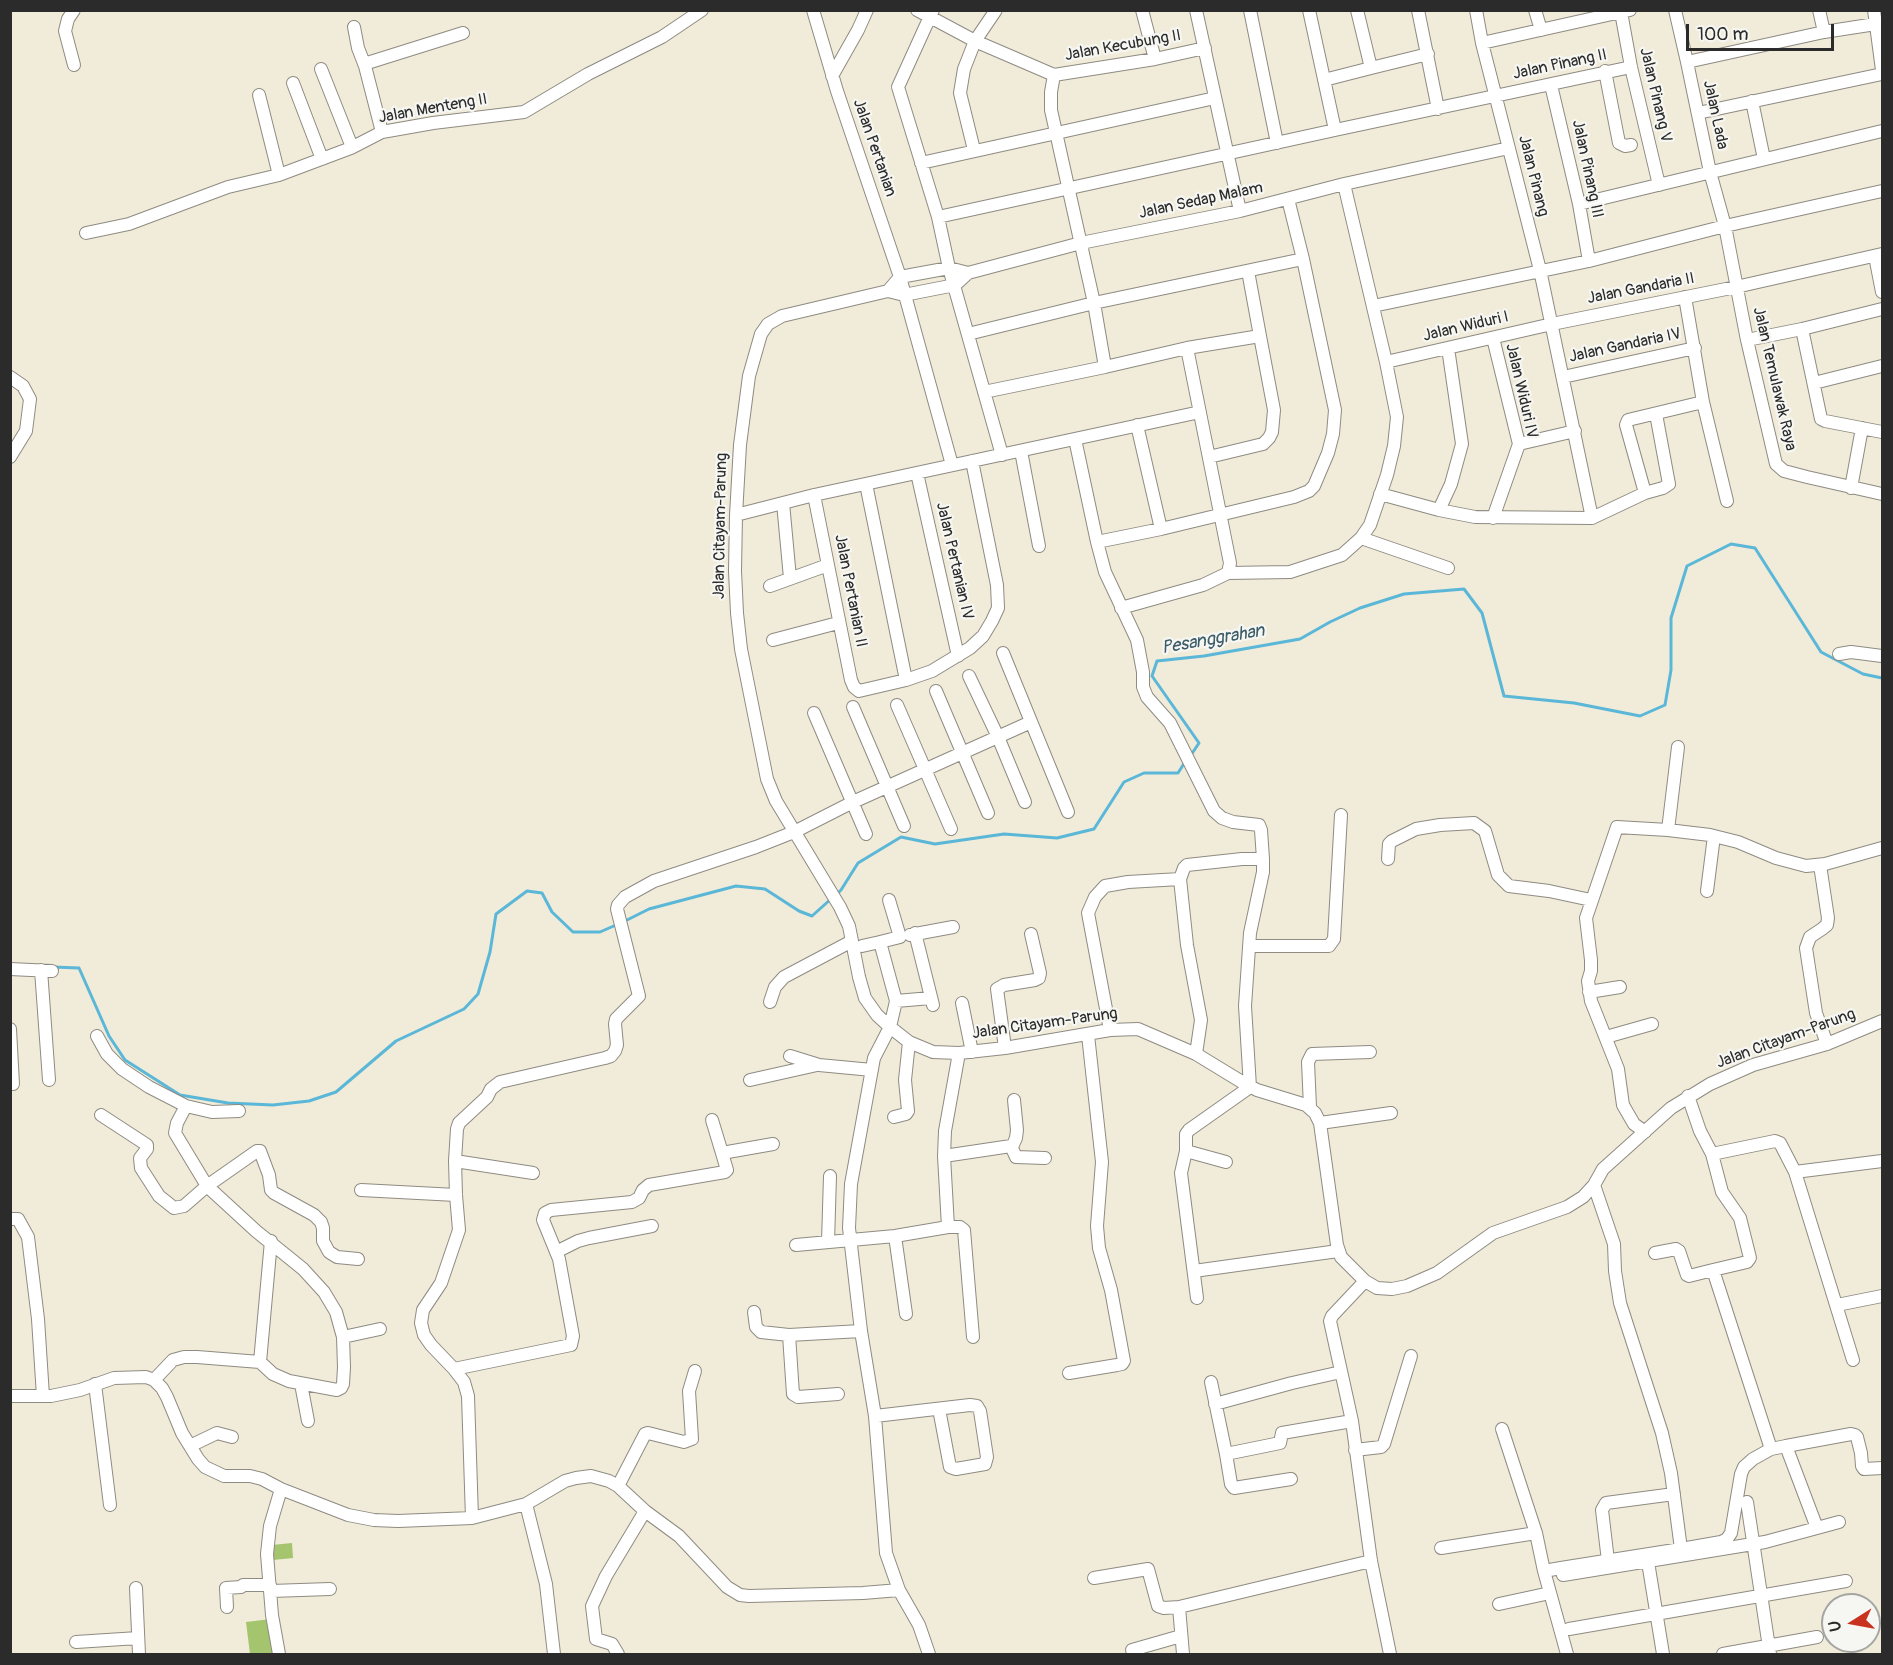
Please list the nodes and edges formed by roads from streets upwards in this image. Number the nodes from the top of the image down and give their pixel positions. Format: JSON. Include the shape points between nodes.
{"nodes":[{"id":1,"x":74,"y":10,"type":"edge"},
{"id":2,"x":702,"y":10,"type":"edge"},
{"id":3,"x":813,"y":10,"type":"edge"},
{"id":4,"x":867,"y":10,"type":"edge"},
{"id":5,"x":916,"y":10,"type":"edge"},
{"id":6,"x":996,"y":10,"type":"edge"},
{"id":7,"x":1142,"y":10,"type":"edge"},
{"id":8,"x":1196,"y":10,"type":"edge"},
{"id":9,"x":1250,"y":10,"type":"edge"},
{"id":10,"x":1309,"y":10,"type":"edge"},
{"id":11,"x":1357,"y":10,"type":"edge"},
{"id":12,"x":1418,"y":10,"type":"edge"},
{"id":13,"x":1476,"y":10,"type":"edge"},
{"id":14,"x":1535,"y":10,"type":"edge"},
{"id":15,"x":1674,"y":10,"type":"edge"},
{"id":16,"x":1819,"y":10,"type":"edge"},
{"id":17,"x":1874,"y":10,"type":"edge"},
{"id":18,"x":1626,"y":11,"type":"edge"},
{"id":19,"x":932,"y":13,"type":"edge"},
{"id":20,"x":1879,"y":24,"type":"edge"},
{"id":21,"x":354,"y":27,"type":"dead end"},
{"id":22,"x":1541,"y":30,"type":"junction"},
{"id":23,"x":1824,"y":32,"type":"junction"},
{"id":24,"x":463,"y":33,"type":"dead end"},
{"id":25,"x":975,"y":41,"type":"junction"},
{"id":26,"x":1482,"y":43,"type":"junction"},
{"id":27,"x":1205,"y":48,"type":"junction"},
{"id":28,"x":1428,"y":54,"type":"junction"},
{"id":29,"x":1155,"y":59,"type":"junction"},
{"id":30,"x":1687,"y":62,"type":"junction"},
{"id":31,"x":364,"y":64,"type":"junction"},
{"id":32,"x":74,"y":65,"type":"dead end"},
{"id":33,"x":1631,"y":67,"type":"junction"},
{"id":34,"x":1371,"y":68,"type":"junction"},
{"id":35,"x":321,"y":69,"type":"dead end"},
{"id":36,"x":1605,"y":71,"type":"junction"},
{"id":37,"x":1882,"y":72,"type":"edge"},
{"id":38,"x":1054,"y":75,"type":"junction"},
{"id":39,"x":832,"y":76,"type":"junction"},
{"id":40,"x":1324,"y":80,"type":"junction"},
{"id":41,"x":293,"y":83,"type":"dead end"},
{"id":42,"x":1551,"y":85,"type":"junction"},
{"id":43,"x":259,"y":96,"type":"dead end"},
{"id":44,"x":1497,"y":96,"type":"junction"},
{"id":45,"x":1215,"y":98,"type":"junction"},
{"id":46,"x":1752,"y":101,"type":"junction"},
{"id":47,"x":1438,"y":109,"type":"junction"},
{"id":48,"x":1698,"y":113,"type":"junction"},
{"id":49,"x":1335,"y":130,"type":"junction"},
{"id":50,"x":1882,"y":131,"type":"edge"},
{"id":51,"x":382,"y":132,"type":"junction"},
{"id":52,"x":1055,"y":134,"type":"junction"},
{"id":53,"x":1277,"y":143,"type":"junction"},
{"id":54,"x":1631,"y":145,"type":"dead end"},
{"id":55,"x":352,"y":147,"type":"junction"},
{"id":56,"x":1509,"y":148,"type":"junction"},
{"id":57,"x":974,"y":150,"type":"junction"},
{"id":58,"x":1227,"y":154,"type":"junction"},
{"id":59,"x":322,"y":159,"type":"junction"},
{"id":60,"x":1764,"y":159,"type":"junction"},
{"id":61,"x":921,"y":163,"type":"junction"},
{"id":62,"x":1710,"y":172,"type":"junction"},
{"id":63,"x":279,"y":175,"type":"junction"},
{"id":64,"x":1344,"y":184,"type":"junction"},
{"id":65,"x":1659,"y":185,"type":"junction"},
{"id":66,"x":1068,"y":188,"type":"junction"},
{"id":67,"x":1882,"y":191,"type":"edge"},
{"id":68,"x":1288,"y":199,"type":"junction"},
{"id":69,"x":1579,"y":204,"type":"junction"},
{"id":70,"x":1240,"y":211,"type":"junction"},
{"id":71,"x":938,"y":217,"type":"junction"},
{"id":72,"x":1725,"y":226,"type":"junction"},
{"id":73,"x":86,"y":233,"type":"dead end"},
{"id":74,"x":1081,"y":243,"type":"junction"},
{"id":75,"x":1879,"y":255,"type":"edge"},
{"id":76,"x":1303,"y":259,"type":"junction"},
{"id":77,"x":1589,"y":261,"type":"junction"},
{"id":78,"x":1539,"y":267,"type":"junction"},
{"id":79,"x":949,"y":268,"type":"junction"},
{"id":80,"x":1248,"y":271,"type":"junction"},
{"id":81,"x":968,"y":273,"type":"junction"},
{"id":82,"x":900,"y":277,"type":"junction"},
{"id":83,"x":955,"y":285,"type":"junction"},
{"id":84,"x":1736,"y":287,"type":"junction"},
{"id":85,"x":888,"y":291,"type":"junction"},
{"id":86,"x":1882,"y":291,"type":"edge"},
{"id":87,"x":904,"y":295,"type":"junction"},
{"id":88,"x":1685,"y":297,"type":"junction"},
{"id":89,"x":1094,"y":303,"type":"junction"},
{"id":90,"x":1373,"y":306,"type":"junction"},
{"id":91,"x":1882,"y":309,"type":"edge"},
{"id":92,"x":1552,"y":324,"type":"junction"},
{"id":93,"x":1802,"y":329,"type":"junction"},
{"id":94,"x":968,"y":334,"type":"junction"},
{"id":95,"x":1260,"y":336,"type":"junction"},
{"id":96,"x":1493,"y":338,"type":"junction"},
{"id":97,"x":1747,"y":340,"type":"junction"},
{"id":98,"x":1187,"y":348,"type":"junction"},
{"id":99,"x":1448,"y":348,"type":"junction"},
{"id":100,"x":1695,"y":348,"type":"junction"},
{"id":101,"x":1386,"y":362,"type":"junction"},
{"id":102,"x":1882,"y":366,"type":"edge"},
{"id":103,"x":1105,"y":367,"type":"junction"},
{"id":104,"x":10,"y":377,"type":"edge"},
{"id":105,"x":1563,"y":377,"type":"junction"},
{"id":106,"x":1814,"y":383,"type":"junction"},
{"id":107,"x":984,"y":392,"type":"junction"},
{"id":108,"x":1704,"y":402,"type":"junction"},
{"id":109,"x":1200,"y":412,"type":"junction"},
{"id":110,"x":1656,"y":414,"type":"junction"},
{"id":111,"x":1137,"y":425,"type":"junction"},
{"id":112,"x":1862,"y":428,"type":"junction"},
{"id":113,"x":1575,"y":431,"type":"junction"},
{"id":114,"x":1882,"y":432,"type":"edge"},
{"id":115,"x":1075,"y":439,"type":"junction"},
{"id":116,"x":1520,"y":444,"type":"junction"},
{"id":117,"x":1021,"y":451,"type":"junction"},
{"id":118,"x":1002,"y":454,"type":"junction"},
{"id":119,"x":10,"y":457,"type":"edge"},
{"id":120,"x":1209,"y":457,"type":"junction"},
{"id":121,"x":972,"y":461,"type":"junction"},
{"id":122,"x":952,"y":465,"type":"junction"},
{"id":123,"x":917,"y":473,"type":"junction"},
{"id":124,"x":866,"y":484,"type":"junction"},
{"id":125,"x":1851,"y":488,"type":"junction"},
{"id":126,"x":1645,"y":493,"type":"junction"},
{"id":127,"x":1380,"y":494,"type":"junction"},
{"id":128,"x":1882,"y":494,"type":"edge"},
{"id":129,"x":814,"y":495,"type":"junction"},
{"id":130,"x":1727,"y":501,"type":"dead end"},
{"id":131,"x":783,"y":503,"type":"junction"},
{"id":132,"x":1438,"y":510,"type":"junction"},
{"id":133,"x":736,"y":515,"type":"junction"},
{"id":134,"x":1220,"y":515,"type":"junction"},
{"id":135,"x":1493,"y":518,"type":"junction"},
{"id":136,"x":1592,"y":518,"type":"junction"},
{"id":137,"x":1161,"y":529,"type":"junction"},
{"id":138,"x":1361,"y":537,"type":"junction"},
{"id":139,"x":1097,"y":542,"type":"junction"},
{"id":140,"x":1039,"y":546,"type":"dead end"},
{"id":141,"x":828,"y":564,"type":"junction"},
{"id":142,"x":1448,"y":568,"type":"dead end"},
{"id":143,"x":1228,"y":573,"type":"junction"},
{"id":144,"x":790,"y":578,"type":"junction"},
{"id":145,"x":770,"y":586,"type":"dead end"},
{"id":146,"x":1121,"y":608,"type":"junction"},
{"id":147,"x":838,"y":623,"type":"junction"},
{"id":148,"x":773,"y":640,"type":"dead end"},
{"id":149,"x":1004,"y":653,"type":"dead end"},
{"id":150,"x":1839,"y":654,"type":"dead end"},
{"id":151,"x":958,"y":656,"type":"junction"},
{"id":152,"x":1882,"y":656,"type":"edge"},
{"id":153,"x":969,"y":676,"type":"dead end"},
{"id":154,"x":906,"y":680,"type":"junction"},
{"id":155,"x":936,"y":691,"type":"dead end"},
{"id":156,"x":897,"y":705,"type":"dead end"},
{"id":157,"x":853,"y":707,"type":"dead end"},
{"id":158,"x":814,"y":713,"type":"dead end"},
{"id":159,"x":1031,"y":722,"type":"junction"},
{"id":160,"x":998,"y":737,"type":"junction"},
{"id":161,"x":1678,"y":747,"type":"dead end"},
{"id":162,"x":962,"y":753,"type":"junction"},
{"id":163,"x":925,"y":769,"type":"junction"},
{"id":164,"x":887,"y":786,"type":"junction"},
{"id":165,"x":853,"y":802,"type":"junction"},
{"id":166,"x":1025,"y":802,"type":"dead end"},
{"id":167,"x":1068,"y":812,"type":"dead end"},
{"id":168,"x":988,"y":813,"type":"dead end"},
{"id":169,"x":1341,"y":815,"type":"dead end"},
{"id":170,"x":904,"y":826,"type":"dead end"},
{"id":171,"x":951,"y":829,"type":"dead end"},
{"id":172,"x":1668,"y":830,"type":"junction"},
{"id":173,"x":794,"y":832,"type":"junction"},
{"id":174,"x":866,"y":834,"type":"dead end"},
{"id":175,"x":1714,"y":836,"type":"junction"},
{"id":176,"x":1882,"y":848,"type":"edge"},
{"id":177,"x":1263,"y":859,"type":"junction"},
{"id":178,"x":1388,"y":859,"type":"dead end"},
{"id":179,"x":1820,"y":865,"type":"junction"},
{"id":180,"x":1180,"y":879,"type":"junction"},
{"id":181,"x":1707,"y":891,"type":"dead end"},
{"id":182,"x":889,"y":900,"type":"dead end"},
{"id":183,"x":1591,"y":900,"type":"junction"},
{"id":184,"x":953,"y":927,"type":"dead end"},
{"id":185,"x":915,"y":933,"type":"junction"},
{"id":186,"x":1031,"y":934,"type":"dead end"},
{"id":187,"x":900,"y":936,"type":"junction"},
{"id":188,"x":880,"y":942,"type":"junction"},
{"id":189,"x":857,"y":944,"type":"junction"},
{"id":190,"x":1249,"y":946,"type":"junction"},
{"id":191,"x":10,"y":969,"type":"edge"},
{"id":192,"x":1620,"y":987,"type":"dead end"},
{"id":193,"x":1589,"y":992,"type":"junction"},
{"id":194,"x":896,"y":1000,"type":"junction"},
{"id":195,"x":770,"y":1002,"type":"dead end"},
{"id":196,"x":962,"y":1003,"type":"dead end"},
{"id":197,"x":1882,"y":1022,"type":"edge"},
{"id":198,"x":1652,"y":1024,"type":"dead end"},
{"id":199,"x":890,"y":1027,"type":"junction"},
{"id":200,"x":10,"y":1029,"type":"edge"},
{"id":201,"x":1110,"y":1030,"type":"junction"},
{"id":202,"x":1088,"y":1035,"type":"junction"},
{"id":203,"x":97,"y":1036,"type":"dead end"},
{"id":204,"x":1606,"y":1037,"type":"junction"},
{"id":205,"x":909,"y":1042,"type":"junction"},
{"id":206,"x":1827,"y":1044,"type":"junction"},
{"id":207,"x":1005,"y":1048,"type":"junction"},
{"id":208,"x":966,"y":1052,"type":"junction"},
{"id":209,"x":1370,"y":1052,"type":"dead end"},
{"id":210,"x":1196,"y":1054,"type":"junction"},
{"id":211,"x":790,"y":1056,"type":"dead end"},
{"id":212,"x":819,"y":1065,"type":"junction"},
{"id":213,"x":872,"y":1070,"type":"junction"},
{"id":214,"x":49,"y":1080,"type":"dead end"},
{"id":215,"x":750,"y":1080,"type":"dead end"},
{"id":216,"x":13,"y":1083,"type":"dead end"},
{"id":217,"x":1250,"y":1087,"type":"junction"},
{"id":218,"x":1688,"y":1096,"type":"junction"},
{"id":219,"x":1014,"y":1100,"type":"dead end"},
{"id":220,"x":186,"y":1106,"type":"junction"},
{"id":221,"x":1310,"y":1107,"type":"junction"},
{"id":222,"x":239,"y":1111,"type":"dead end"},
{"id":223,"x":1391,"y":1113,"type":"dead end"},
{"id":224,"x":101,"y":1115,"type":"dead end"},
{"id":225,"x":894,"y":1117,"type":"dead end"},
{"id":226,"x":712,"y":1120,"type":"dead end"},
{"id":227,"x":1320,"y":1123,"type":"junction"},
{"id":228,"x":1645,"y":1132,"type":"junction"},
{"id":229,"x":773,"y":1144,"type":"dead end"},
{"id":230,"x":1012,"y":1147,"type":"junction"},
{"id":231,"x":1186,"y":1151,"type":"junction"},
{"id":232,"x":722,"y":1153,"type":"junction"},
{"id":233,"x":1712,"y":1154,"type":"junction"},
{"id":234,"x":944,"y":1156,"type":"junction"},
{"id":235,"x":1045,"y":1158,"type":"dead end"},
{"id":236,"x":455,"y":1161,"type":"junction"},
{"id":237,"x":1882,"y":1161,"type":"edge"},
{"id":238,"x":1226,"y":1162,"type":"dead end"},
{"id":239,"x":1795,"y":1172,"type":"junction"},
{"id":240,"x":533,"y":1173,"type":"dead end"},
{"id":241,"x":830,"y":1176,"type":"dead end"},
{"id":242,"x":1594,"y":1185,"type":"junction"},
{"id":243,"x":207,"y":1186,"type":"junction"},
{"id":244,"x":360,"y":1190,"type":"dead end"},
{"id":245,"x":456,"y":1195,"type":"junction"},
{"id":246,"x":10,"y":1219,"type":"edge"},
{"id":247,"x":651,"y":1226,"type":"dead end"},
{"id":248,"x":948,"y":1227,"type":"junction"},
{"id":249,"x":895,"y":1236,"type":"junction"},
{"id":250,"x":272,"y":1241,"type":"junction"},
{"id":251,"x":850,"y":1241,"type":"junction"},
{"id":252,"x":828,"y":1242,"type":"junction"},
{"id":253,"x":796,"y":1245,"type":"dead end"},
{"id":254,"x":1338,"y":1251,"type":"junction"},
{"id":255,"x":556,"y":1252,"type":"junction"},
{"id":256,"x":1655,"y":1252,"type":"dead end"},
{"id":257,"x":358,"y":1259,"type":"dead end"},
{"id":258,"x":1713,"y":1270,"type":"junction"},
{"id":259,"x":1194,"y":1271,"type":"junction"},
{"id":260,"x":1365,"y":1281,"type":"junction"},
{"id":261,"x":1882,"y":1296,"type":"edge"},
{"id":262,"x":1197,"y":1298,"type":"dead end"},
{"id":263,"x":1837,"y":1305,"type":"junction"},
{"id":264,"x":754,"y":1312,"type":"dead end"},
{"id":265,"x":906,"y":1314,"type":"dead end"},
{"id":266,"x":380,"y":1329,"type":"dead end"},
{"id":267,"x":861,"y":1331,"type":"junction"},
{"id":268,"x":789,"y":1335,"type":"junction"},
{"id":269,"x":343,"y":1337,"type":"junction"},
{"id":270,"x":974,"y":1337,"type":"dead end"},
{"id":271,"x":1411,"y":1356,"type":"dead end"},
{"id":272,"x":1853,"y":1360,"type":"dead end"},
{"id":273,"x":260,"y":1362,"type":"junction"},
{"id":274,"x":454,"y":1369,"type":"junction"},
{"id":275,"x":695,"y":1371,"type":"dead end"},
{"id":276,"x":1341,"y":1372,"type":"junction"},
{"id":277,"x":1069,"y":1373,"type":"dead end"},
{"id":278,"x":154,"y":1380,"type":"junction"},
{"id":279,"x":1210,"y":1382,"type":"dead end"},
{"id":280,"x":95,"y":1384,"type":"junction"},
{"id":281,"x":301,"y":1384,"type":"junction"},
{"id":282,"x":838,"y":1394,"type":"dead end"},
{"id":283,"x":10,"y":1396,"type":"edge"},
{"id":284,"x":43,"y":1396,"type":"junction"},
{"id":285,"x":1215,"y":1404,"type":"junction"},
{"id":286,"x":939,"y":1408,"type":"junction"},
{"id":287,"x":874,"y":1416,"type":"junction"},
{"id":288,"x":1352,"y":1420,"type":"junction"},
{"id":289,"x":308,"y":1421,"type":"dead end"},
{"id":290,"x":1502,"y":1429,"type":"dead end"},
{"id":291,"x":232,"y":1437,"type":"dead end"},
{"id":292,"x":190,"y":1446,"type":"junction"},
{"id":293,"x":1786,"y":1446,"type":"junction"},
{"id":294,"x":1771,"y":1449,"type":"junction"},
{"id":295,"x":1355,"y":1450,"type":"junction"},
{"id":296,"x":1226,"y":1454,"type":"junction"},
{"id":297,"x":1882,"y":1468,"type":"edge"},
{"id":298,"x":1291,"y":1479,"type":"dead end"},
{"id":299,"x":1739,"y":1483,"type":"junction"},
{"id":300,"x":618,"y":1486,"type":"junction"},
{"id":301,"x":281,"y":1490,"type":"junction"},
{"id":302,"x":1674,"y":1494,"type":"junction"},
{"id":303,"x":526,"y":1504,"type":"junction"},
{"id":304,"x":110,"y":1505,"type":"dead end"},
{"id":305,"x":645,"y":1511,"type":"junction"},
{"id":306,"x":472,"y":1518,"type":"junction"},
{"id":307,"x":1839,"y":1522,"type":"dead end"},
{"id":308,"x":1816,"y":1528,"type":"junction"},
{"id":309,"x":1536,"y":1533,"type":"junction"},
{"id":310,"x":1759,"y":1543,"type":"junction"},
{"id":311,"x":1442,"y":1548,"type":"dead end"},
{"id":312,"x":1681,"y":1549,"type":"junction"},
{"id":313,"x":1371,"y":1561,"type":"junction"},
{"id":314,"x":1608,"y":1561,"type":"junction"},
{"id":315,"x":1648,"y":1562,"type":"junction"},
{"id":316,"x":1561,"y":1568,"type":"junction"},
{"id":317,"x":1544,"y":1571,"type":"junction"},
{"id":318,"x":1094,"y":1578,"type":"dead end"},
{"id":319,"x":1846,"y":1581,"type":"dead end"},
{"id":320,"x":135,"y":1588,"type":"dead end"},
{"id":321,"x":271,"y":1588,"type":"junction"},
{"id":322,"x":330,"y":1589,"type":"dead end"},
{"id":323,"x":899,"y":1590,"type":"junction"},
{"id":324,"x":1550,"y":1593,"type":"junction"},
{"id":325,"x":1761,"y":1596,"type":"junction"},
{"id":326,"x":1499,"y":1604,"type":"dead end"},
{"id":327,"x":1179,"y":1607,"type":"junction"},
{"id":328,"x":227,"y":1608,"type":"dead end"},
{"id":329,"x":1656,"y":1614,"type":"junction"},
{"id":330,"x":1569,"y":1629,"type":"dead end"},
{"id":331,"x":1181,"y":1636,"type":"junction"},
{"id":332,"x":1817,"y":1637,"type":"dead end"},
{"id":333,"x":138,"y":1638,"type":"junction"},
{"id":334,"x":76,"y":1642,"type":"dead end"},
{"id":335,"x":1132,"y":1650,"type":"dead end"},
{"id":336,"x":1769,"y":1651,"type":"edge"},
{"id":337,"x":139,"y":1654,"type":"edge"},
{"id":338,"x":279,"y":1654,"type":"edge"},
{"id":339,"x":554,"y":1654,"type":"edge"},
{"id":340,"x":618,"y":1654,"type":"edge"},
{"id":341,"x":929,"y":1654,"type":"edge"},
{"id":342,"x":1183,"y":1654,"type":"edge"},
{"id":343,"x":1390,"y":1654,"type":"edge"},
{"id":344,"x":1567,"y":1654,"type":"edge"},
{"id":345,"x":1663,"y":1654,"type":"edge"},
{"id":346,"x":1723,"y":1654,"type":"edge"}],
"edges":[{"from":1,"to":32,"type":"street","via":[[65,31]]},
{"from":2,"to":51,"type":"street","name":"Jalan Menteng II","via":[[662,37],[524,112]]},
{"from":3,"to":39,"type":"street","name":"Jalan Pertanian"},
{"from":4,"to":39,"type":"street"},
{"from":5,"to":19,"type":"street","name":"Jalan Kecubung II"},
{"from":6,"to":25,"type":"street"},
{"from":7,"to":29,"type":"street"},
{"from":8,"to":27,"type":"street"},
{"from":9,"to":53,"type":"street"},
{"from":10,"to":40,"type":"street"},
{"from":11,"to":34,"type":"street"},
{"from":12,"to":28,"type":"street"},
{"from":13,"to":26,"type":"street"},
{"from":14,"to":22,"type":"street"},
{"from":15,"to":30,"type":"street","name":"Jalan Lada"},
{"from":16,"to":23,"type":"street"},
{"from":17,"to":20,"type":"street"},
{"from":18,"to":22,"type":"street"},
{"from":18,"to":33,"type":"street","name":"Jalan Pinang V"},
{"from":19,"to":25,"type":"street","name":"Jalan Kecubung II"},
{"from":19,"to":61,"type":"street","via":[[898,87]]},
{"from":20,"to":23,"type":"street"},
{"from":20,"to":37,"type":"street"},
{"from":21,"to":31,"type":"street"},
{"from":22,"to":26,"type":"street"},
{"from":23,"to":30,"type":"street"},
{"from":24,"to":31,"type":"street"},
{"from":25,"to":38,"type":"street","name":"Jalan Kecubung II"},
{"from":25,"to":57,"type":"street","via":[[960,93]]},
{"from":26,"to":44,"type":"street"},
{"from":27,"to":29,"type":"street","name":"Jalan Kecubung II"},
{"from":27,"to":45,"type":"street"},
{"from":28,"to":34,"type":"street"},
{"from":28,"to":47,"type":"street"},
{"from":29,"to":38,"type":"street","name":"Jalan Kecubung II"},
{"from":30,"to":48,"type":"street","name":"Jalan Lada"},
{"from":31,"to":51,"type":"street"},
{"from":33,"to":36,"type":"street","name":"Jalan Pinang II"},
{"from":33,"to":65,"type":"street","name":"Jalan Pinang V"},
{"from":34,"to":40,"type":"street"},
{"from":35,"to":55,"type":"street"},
{"from":36,"to":42,"type":"street","name":"Jalan Pinang II"},
{"from":36,"to":54,"type":"street","via":[[1619,143]]},
{"from":37,"to":46,"type":"street"},
{"from":38,"to":52,"type":"street","via":[[1051,110]]},
{"from":39,"to":82,"type":"street","name":"Jalan Pertanian"},
{"from":40,"to":49,"type":"street"},
{"from":41,"to":59,"type":"street"},
{"from":42,"to":44,"type":"street","name":"Jalan Pinang II"},
{"from":42,"to":69,"type":"street","name":"Jalan Pinang III"},
{"from":43,"to":63,"type":"street"},
{"from":44,"to":47,"type":"street","name":"Jalan Pinang II"},
{"from":44,"to":56,"type":"street","name":"Jalan Pinang"},
{"from":45,"to":52,"type":"street"},
{"from":45,"to":58,"type":"street"},
{"from":46,"to":48,"type":"street"},
{"from":46,"to":60,"type":"street"},
{"from":47,"to":49,"type":"street","name":"Jalan Pinang II"},
{"from":48,"to":62,"type":"street","name":"Jalan Lada"},
{"from":49,"to":53,"type":"street","name":"Jalan Pinang II"},
{"from":50,"to":60,"type":"street"},
{"from":51,"to":55,"type":"street","name":"Jalan Menteng II"},
{"from":52,"to":57,"type":"street"},
{"from":52,"to":66,"type":"street"},
{"from":53,"to":58,"type":"street","name":"Jalan Pinang II"},
{"from":55,"to":59,"type":"street","name":"Jalan Menteng II"},
{"from":56,"to":64,"type":"street","name":"Jalan Sedap Malam"},
{"from":56,"to":78,"type":"street","name":"Jalan Pinang"},
{"from":57,"to":61,"type":"street"},
{"from":58,"to":66,"type":"street","name":"Jalan Pinang II"},
{"from":58,"to":70,"type":"street"},
{"from":59,"to":63,"type":"street","name":"Jalan Menteng II"},
{"from":60,"to":62,"type":"street"},
{"from":61,"to":71,"type":"street"},
{"from":62,"to":65,"type":"street"},
{"from":62,"to":72,"type":"street","name":"Jalan Lada"},
{"from":63,"to":73,"type":"street","name":"Jalan Menteng II","via":[[228,187],[129,224]]},
{"from":64,"to":68,"type":"street","name":"Jalan Sedap Malam"},
{"from":64,"to":90,"type":"street"},
{"from":65,"to":69,"type":"street"},
{"from":66,"to":71,"type":"street","name":"Jalan Pinang II"},
{"from":66,"to":74,"type":"street"},
{"from":67,"to":72,"type":"street"},
{"from":68,"to":70,"type":"street","name":"Jalan Sedap Malam"},
{"from":68,"to":76,"type":"street"},
{"from":69,"to":77,"type":"street","name":"Jalan Pinang III"},
{"from":70,"to":74,"type":"street","name":"Jalan Sedap Malam"},
{"from":71,"to":79,"type":"street"},
{"from":72,"to":77,"type":"street"},
{"from":72,"to":84,"type":"street","name":"Jalan Temulawak Raya"},
{"from":74,"to":81,"type":"street","name":"Jalan Sedap Malam"},
{"from":74,"to":89,"type":"street"},
{"from":75,"to":84,"type":"street","name":"Jalan Gandaria II"},
{"from":75,"to":86,"type":"street"},
{"from":76,"to":80,"type":"street"},
{"from":76,"to":134,"type":"street","via":[[1335,411],[1328,453],[1309,491]]},
{"from":77,"to":78,"type":"street"},
{"from":78,"to":90,"type":"street"},
{"from":78,"to":92,"type":"street","name":"Jalan Pinang"},
{"from":79,"to":81,"type":"street","name":"Jalan Sedap Malam"},
{"from":79,"to":82,"type":"street","name":"Jalan Sedap Malam"},
{"from":79,"to":83,"type":"street"},
{"from":80,"to":89,"type":"street"},
{"from":80,"to":95,"type":"street"},
{"from":81,"to":83,"type":"street"},
{"from":82,"to":85,"type":"street"},
{"from":82,"to":87,"type":"street","name":"Jalan Pertanian"},
{"from":83,"to":87,"type":"street"},
{"from":83,"to":94,"type":"street"},
{"from":84,"to":88,"type":"street","name":"Jalan Gandaria II"},
{"from":84,"to":97,"type":"street","name":"Jalan Temulawak Raya"},
{"from":85,"to":87,"type":"street","name":"Jalan Citayam-Parung"},
{"from":85,"to":133,"type":"street","name":"Jalan Citayam-Parung","via":[[782,315],[768,324],[749,376]]},
{"from":87,"to":122,"type":"street","name":"Jalan Pertanian"},
{"from":88,"to":92,"type":"street","name":"Jalan Gandaria II"},
{"from":88,"to":100,"type":"street"},
{"from":89,"to":94,"type":"street"},
{"from":89,"to":103,"type":"street"},
{"from":90,"to":101,"type":"street"},
{"from":91,"to":93,"type":"street"},
{"from":92,"to":96,"type":"street","name":"Jalan Widuri I"},
{"from":92,"to":105,"type":"street","name":"Jalan Pinang"},
{"from":93,"to":97,"type":"street"},
{"from":93,"to":106,"type":"street"},
{"from":94,"to":107,"type":"street"},
{"from":95,"to":98,"type":"street"},
{"from":95,"to":120,"type":"street","via":[[1274,410],[1272,432],[1263,444]]},
{"from":96,"to":99,"type":"street","name":"Jalan Widuri I"},
{"from":96,"to":116,"type":"street","name":"Jalan Widuri IV"},
{"from":97,"to":125,"type":"street","name":"Jalan Temulawak Raya","via":[[1776,464],[1780,469]]},
{"from":98,"to":103,"type":"street"},
{"from":98,"to":109,"type":"street"},
{"from":99,"to":101,"type":"street","name":"Jalan Widuri I"},
{"from":99,"to":132,"type":"street","via":[[1462,444],[1451,484]]},
{"from":100,"to":105,"type":"street","name":"Jalan Gandaria IV"},
{"from":100,"to":108,"type":"street"},
{"from":101,"to":127,"type":"street","via":[[1396,417],[1395,446]]},
{"from":102,"to":106,"type":"street"},
{"from":103,"to":107,"type":"street"},
{"from":104,"to":119,"type":"street","via":[[23,386],[30,399],[26,431]]},
{"from":105,"to":113,"type":"street","name":"Jalan Pinang"},
{"from":106,"to":112,"type":"street","via":[[1825,422]]},
{"from":107,"to":118,"type":"street"},
{"from":108,"to":110,"type":"street"},
{"from":108,"to":130,"type":"street"},
{"from":109,"to":111,"type":"street"},
{"from":109,"to":120,"type":"street"},
{"from":110,"to":126,"type":"street","via":[[1669,481],[1667,487]]},
{"from":110,"to":126,"type":"street","via":[[1628,420],[1626,425]]},
{"from":111,"to":115,"type":"street"},
{"from":111,"to":137,"type":"street"},
{"from":112,"to":114,"type":"street"},
{"from":112,"to":125,"type":"street"},
{"from":113,"to":116,"type":"street"},
{"from":113,"to":136,"type":"street","name":"Jalan Pinang"},
{"from":115,"to":117,"type":"street"},
{"from":115,"to":139,"type":"street"},
{"from":116,"to":135,"type":"street","name":"Jalan Widuri IV"},
{"from":117,"to":118,"type":"street"},
{"from":117,"to":140,"type":"street"},
{"from":118,"to":121,"type":"street"},
{"from":120,"to":134,"type":"street"},
{"from":121,"to":122,"type":"street"},
{"from":121,"to":151,"type":"street","via":[[998,608],[983,636]]},
{"from":122,"to":123,"type":"street"},
{"from":123,"to":124,"type":"street"},
{"from":123,"to":151,"type":"street","name":"Jalan Pertanian IV"},
{"from":124,"to":129,"type":"street"},
{"from":124,"to":154,"type":"street"},
{"from":125,"to":128,"type":"street","name":"Jalan Temulawak Raya"},
{"from":126,"to":136,"type":"street"},
{"from":127,"to":132,"type":"street"},
{"from":127,"to":138,"type":"street","via":[[1370,525]]},
{"from":129,"to":131,"type":"street"},
{"from":129,"to":141,"type":"street","name":"Jalan Pertanian II"},
{"from":131,"to":133,"type":"street"},
{"from":131,"to":144,"type":"street"},
{"from":132,"to":135,"type":"street"},
{"from":133,"to":173,"type":"street","name":"Jalan Citayam-Parung","via":[[736,613],[741,649],[767,779]]},
{"from":134,"to":137,"type":"street"},
{"from":134,"to":143,"type":"street","via":[[1230,563]]},
{"from":135,"to":136,"type":"street"},
{"from":137,"to":139,"type":"street"},
{"from":138,"to":142,"type":"street"},
{"from":138,"to":143,"type":"street","via":[[1342,555],[1290,572]]},
{"from":139,"to":146,"type":"street"},
{"from":141,"to":144,"type":"street"},
{"from":141,"to":147,"type":"street","name":"Jalan Pertanian II"},
{"from":143,"to":146,"type":"street","via":[[1203,585]]},
{"from":144,"to":145,"type":"street"},
{"from":146,"to":177,"type":"street","via":[[1137,639],[1147,697],[1170,723],[1214,811],[1233,822],[1259,825]]},
{"from":147,"to":148,"type":"street"},
{"from":147,"to":154,"type":"street","name":"Jalan Pertanian II","via":[[854,687],[859,691]]},
{"from":149,"to":159,"type":"street"},
{"from":150,"to":152,"type":"street"},
{"from":151,"to":154,"type":"street"},
{"from":153,"to":160,"type":"street"},
{"from":155,"to":162,"type":"street"},
{"from":156,"to":163,"type":"street"},
{"from":157,"to":164,"type":"street"},
{"from":158,"to":165,"type":"street"},
{"from":159,"to":160,"type":"street"},
{"from":159,"to":167,"type":"street"},
{"from":160,"to":162,"type":"street"},
{"from":160,"to":166,"type":"street"},
{"from":161,"to":172,"type":"street"},
{"from":162,"to":163,"type":"street"},
{"from":162,"to":168,"type":"street"},
{"from":163,"to":164,"type":"street"},
{"from":163,"to":171,"type":"street"},
{"from":164,"to":165,"type":"street"},
{"from":164,"to":170,"type":"street"},
{"from":165,"to":173,"type":"street"},
{"from":165,"to":174,"type":"street"},
{"from":169,"to":190,"type":"street","via":[[1334,939],[1329,946]]},
{"from":172,"to":175,"type":"street"},
{"from":172,"to":183,"type":"street","via":[[1617,827]]},
{"from":173,"to":189,"type":"street","name":"Jalan Citayam-Parung","via":[[840,907]]},
{"from":173,"to":236,"type":"street","via":[[654,882],[625,897],[617,909],[639,996],[616,1019],[615,1051],[605,1058],[500,1082],[459,1123]]},
{"from":175,"to":179,"type":"street","via":[[1776,858],[1806,866]]},
{"from":175,"to":181,"type":"street"},
{"from":176,"to":179,"type":"street"},
{"from":177,"to":180,"type":"street","via":[[1187,865]]},
{"from":177,"to":190,"type":"street"},
{"from":178,"to":183,"type":"street","via":[[1389,844],[1416,829],[1474,823],[1485,831],[1498,875],[1509,886]]},
{"from":179,"to":206,"type":"street","via":[[1827,924],[1809,937],[1806,948],[1816,1012]]},
{"from":180,"to":201,"type":"street","via":[[1105,886],[1095,897],[1088,913]]},
{"from":180,"to":210,"type":"street","via":[[1200,1020]]},
{"from":182,"to":187,"type":"street"},
{"from":183,"to":193,"type":"street","via":[[1586,918],[1591,960]]},
{"from":184,"to":185,"type":"street"},
{"from":185,"to":187,"type":"street"},
{"from":185,"to":194,"type":"street","via":[[932,1001]]},
{"from":186,"to":207,"type":"street","via":[[1039,978],[998,988]]},
{"from":187,"to":188,"type":"street"},
{"from":188,"to":189,"type":"street"},
{"from":188,"to":194,"type":"street"},
{"from":189,"to":195,"type":"street","via":[[784,977]]},
{"from":189,"to":199,"type":"street","name":"Jalan Citayam-Parung","via":[[859,977],[866,998]]},
{"from":190,"to":217,"type":"street","via":[[1245,1006]]},
{"from":191,"to":214,"type":"street","via":[[47,971]]},
{"from":192,"to":193,"type":"street"},
{"from":193,"to":204,"type":"street"},
{"from":194,"to":199,"type":"street"},
{"from":196,"to":208,"type":"street"},
{"from":197,"to":206,"type":"street","name":"Jalan Citayam-Parung"},
{"from":198,"to":204,"type":"street"},
{"from":199,"to":205,"type":"street","name":"Jalan Citayam-Parung"},
{"from":199,"to":213,"type":"street"},
{"from":200,"to":216,"type":"street"},
{"from":201,"to":202,"type":"street","name":"Jalan Citayam-Parung"},
{"from":201,"to":210,"type":"street","name":"Jalan Citayam-Parung","via":[[1138,1029]]},
{"from":202,"to":207,"type":"street","name":"Jalan Citayam-Parung"},
{"from":202,"to":277,"type":"street","via":[[1102,1162],[1099,1248],[1124,1361]]},
{"from":203,"to":220,"type":"street","via":[[106,1054],[122,1069]]},
{"from":204,"to":228,"type":"street","via":[[1618,1069],[1623,1105],[1634,1124]]},
{"from":205,"to":208,"type":"street","name":"Jalan Citayam-Parung","via":[[933,1052]]},
{"from":205,"to":225,"type":"street","via":[[904,1080],[908,1111]]},
{"from":206,"to":218,"type":"street","name":"Jalan Citayam-Parung","via":[[1753,1065]]},
{"from":207,"to":208,"type":"street","name":"Jalan Citayam-Parung"},
{"from":208,"to":234,"type":"street","via":[[945,1131]]},
{"from":209,"to":221,"type":"street","via":[[1312,1054],[1308,1062]]},
{"from":210,"to":217,"type":"street","name":"Jalan Citayam-Parung"},
{"from":211,"to":212,"type":"street"},
{"from":212,"to":213,"type":"street"},
{"from":212,"to":215,"type":"street"},
{"from":213,"to":251,"type":"street","via":[[851,1184]]},
{"from":217,"to":221,"type":"street","name":"Jalan Citayam-Parung"},
{"from":217,"to":231,"type":"street","via":[[1189,1130]]},
{"from":218,"to":228,"type":"street","name":"Jalan Citayam-Parung"},
{"from":218,"to":233,"type":"street"},
{"from":219,"to":230,"type":"street","via":[[1017,1130]]},
{"from":220,"to":222,"type":"street","via":[[212,1112]]},
{"from":220,"to":243,"type":"street","via":[[175,1133]]},
{"from":221,"to":227,"type":"street"},
{"from":223,"to":227,"type":"street"},
{"from":224,"to":243,"type":"street","via":[[147,1145],[140,1158],[141,1167],[159,1196],[174,1208],[184,1206]]},
{"from":226,"to":232,"type":"street"},
{"from":227,"to":254,"type":"street"},
{"from":228,"to":242,"type":"street","name":"Jalan Citayam-Parung","via":[[1603,1169]]},
{"from":229,"to":232,"type":"street"},
{"from":230,"to":234,"type":"street"},
{"from":230,"to":235,"type":"street","via":[[1016,1158]]},
{"from":231,"to":238,"type":"street"},
{"from":231,"to":259,"type":"street","via":[[1181,1173]]},
{"from":232,"to":255,"type":"street","via":[[725,1172],[649,1185],[632,1202],[546,1212],[543,1220]]},
{"from":233,"to":239,"type":"street","via":[[1777,1141]]},
{"from":233,"to":258,"type":"street","via":[[1722,1192],[1740,1218],[1750,1258]]},
{"from":234,"to":248,"type":"street"},
{"from":236,"to":240,"type":"street"},
{"from":236,"to":245,"type":"street"},
{"from":237,"to":239,"type":"street"},
{"from":239,"to":263,"type":"street"},
{"from":241,"to":252,"type":"street"},
{"from":242,"to":260,"type":"street","name":"Jalan Citayam-Parung","via":[[1567,1207],[1493,1233],[1437,1272],[1407,1286],[1377,1288]]},
{"from":242,"to":302,"type":"street","via":[[1614,1244],[1620,1303],[1662,1433]]},
{"from":243,"to":250,"type":"street"},
{"from":243,"to":257,"type":"street","via":[[260,1151],[271,1190],[321,1222],[329,1252]]},
{"from":244,"to":245,"type":"street"},
{"from":245,"to":274,"type":"street","via":[[457,1239],[441,1283],[423,1310],[421,1323],[431,1345]]},
{"from":246,"to":284,"type":"street","via":[[18,1219],[28,1237],[39,1319]]},
{"from":247,"to":255,"type":"street","via":[[589,1238]]},
{"from":248,"to":249,"type":"street"},
{"from":248,"to":270,"type":"street","via":[[964,1230]]},
{"from":249,"to":251,"type":"street"},
{"from":249,"to":265,"type":"street"},
{"from":250,"to":269,"type":"street","via":[[324,1292],[336,1312]]},
{"from":250,"to":273,"type":"street"},
{"from":251,"to":252,"type":"street"},
{"from":251,"to":267,"type":"street"},
{"from":252,"to":253,"type":"street"},
{"from":254,"to":259,"type":"street"},
{"from":254,"to":260,"type":"street","name":"Jalan Citayam-Parung"},
{"from":255,"to":274,"type":"street","via":[[573,1336],[571,1346]]},
{"from":256,"to":258,"type":"street","via":[[1679,1251],[1689,1276]]},
{"from":258,"to":294,"type":"street"},
{"from":259,"to":262,"type":"street"},
{"from":260,"to":276,"type":"street","via":[[1330,1321]]},
{"from":261,"to":263,"type":"street"},
{"from":263,"to":272,"type":"street"},
{"from":264,"to":268,"type":"street","via":[[756,1327],[761,1332]]},
{"from":266,"to":269,"type":"street"},
{"from":267,"to":268,"type":"street"},
{"from":267,"to":287,"type":"street"},
{"from":268,"to":282,"type":"street","via":[[793,1394]]},
{"from":269,"to":281,"type":"street","via":[[345,1367],[341,1388]]},
{"from":271,"to":295,"type":"street","via":[[1384,1444],[1381,1448]]},
{"from":273,"to":278,"type":"street","via":[[184,1357],[173,1360]]},
{"from":273,"to":281,"type":"street","via":[[280,1377]]},
{"from":274,"to":306,"type":"street","via":[[468,1396]]},
{"from":275,"to":300,"type":"street","via":[[689,1391],[692,1439],[684,1442],[648,1432]]},
{"from":276,"to":285,"type":"street"},
{"from":276,"to":288,"type":"street"},
{"from":278,"to":280,"type":"street","via":[[125,1376]]},
{"from":278,"to":292,"type":"street","via":[[167,1397]]},
{"from":279,"to":285,"type":"street"},
{"from":280,"to":284,"type":"street"},
{"from":280,"to":304,"type":"street"},
{"from":281,"to":289,"type":"street"},
{"from":283,"to":284,"type":"street"},
{"from":285,"to":296,"type":"street"},
{"from":286,"to":286,"type":"street","via":[[950,1467],[985,1464],[979,1408]]},
{"from":286,"to":287,"type":"street"},
{"from":287,"to":323,"type":"street","via":[[886,1553]]},
{"from":288,"to":295,"type":"street"},
{"from":288,"to":296,"type":"street","via":[[1282,1433],[1280,1443]]},
{"from":290,"to":309,"type":"street"},
{"from":291,"to":292,"type":"street","via":[[217,1433]]},
{"from":292,"to":301,"type":"street","via":[[214,1473],[262,1479]]},
{"from":293,"to":294,"type":"street"},
{"from":293,"to":297,"type":"street","via":[[1855,1435],[1864,1469]]},
{"from":293,"to":308,"type":"street"},
{"from":294,"to":299,"type":"street","via":[[1744,1467]]},
{"from":295,"to":313,"type":"street"},
{"from":296,"to":298,"type":"street","via":[[1234,1488]]},
{"from":299,"to":310,"type":"street"},
{"from":299,"to":312,"type":"street","via":[[1727,1539]]},
{"from":300,"to":303,"type":"street","via":[[591,1476],[576,1478]]},
{"from":300,"to":305,"type":"street"},
{"from":301,"to":306,"type":"street","via":[[348,1515],[374,1520]]},
{"from":301,"to":321,"type":"street","via":[[267,1538]]},
{"from":302,"to":312,"type":"street"},
{"from":302,"to":314,"type":"street","via":[[1606,1503],[1602,1510]]},
{"from":303,"to":306,"type":"street"},
{"from":303,"to":339,"type":"street","via":[[546,1584]]},
{"from":305,"to":323,"type":"street","via":[[679,1536],[727,1587],[740,1595]]},
{"from":305,"to":340,"type":"street","via":[[592,1606],[596,1639],[612,1644]]},
{"from":307,"to":308,"type":"street"},
{"from":308,"to":310,"type":"street"},
{"from":309,"to":311,"type":"street"},
{"from":309,"to":317,"type":"street"},
{"from":310,"to":315,"type":"street"},
{"from":310,"to":325,"type":"street"},
{"from":312,"to":314,"type":"street"},
{"from":313,"to":327,"type":"street"},
{"from":313,"to":343,"type":"street"},
{"from":314,"to":316,"type":"street"},
{"from":315,"to":316,"type":"street","via":[[1563,1575]]},
{"from":315,"to":329,"type":"street"},
{"from":316,"to":317,"type":"street"},
{"from":317,"to":324,"type":"street"},
{"from":318,"to":327,"type":"street","via":[[1148,1569],[1158,1606]]},
{"from":319,"to":325,"type":"street"},
{"from":320,"to":333,"type":"street"},
{"from":321,"to":322,"type":"street"},
{"from":321,"to":328,"type":"street","via":[[226,1588]]},
{"from":321,"to":338,"type":"street"},
{"from":323,"to":341,"type":"street","via":[[919,1625]]},
{"from":324,"to":326,"type":"street"},
{"from":324,"to":344,"type":"street"},
{"from":325,"to":329,"type":"street"},
{"from":325,"to":336,"type":"street"},
{"from":327,"to":331,"type":"street"},
{"from":329,"to":330,"type":"street"},
{"from":329,"to":345,"type":"street"},
{"from":331,"to":335,"type":"street"},
{"from":331,"to":342,"type":"street"},
{"from":332,"to":336,"type":"street"},
{"from":333,"to":334,"type":"street"},
{"from":333,"to":337,"type":"street"},
{"from":336,"to":346,"type":"street"}]}
